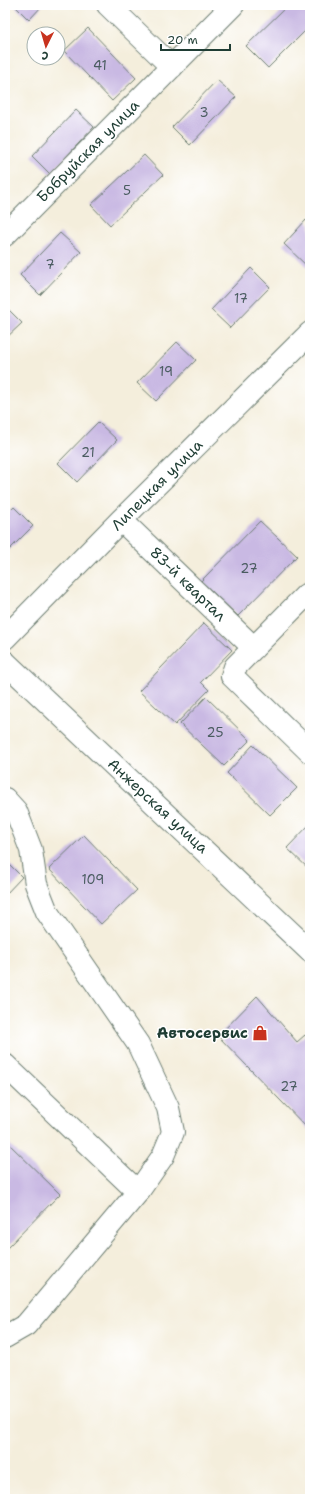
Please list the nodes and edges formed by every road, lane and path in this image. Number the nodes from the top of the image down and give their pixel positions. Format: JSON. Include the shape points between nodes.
{"nodes":[{"id":1,"x":108,"y":5,"type":"edge"},
{"id":2,"x":233,"y":5,"type":"edge"},
{"id":3,"x":172,"y":67,"type":"junction"},
{"id":4,"x":5,"y":235,"type":"edge"},
{"id":5,"x":310,"y":333,"type":"edge"},
{"id":6,"x":122,"y":520,"type":"junction"},
{"id":7,"x":306,"y":595,"type":"dead end"},
{"id":8,"x":5,"y":638,"type":"edge"},
{"id":9,"x":254,"y":648,"type":"junction"},
{"id":10,"x":5,"y":662,"type":"edge"},
{"id":11,"x":310,"y":752,"type":"edge"},
{"id":12,"x":5,"y":799,"type":"edge"},
{"id":13,"x":310,"y":950,"type":"edge"},
{"id":14,"x":5,"y":1065,"type":"edge"},
{"id":15,"x":138,"y":1192,"type":"junction"},
{"id":16,"x":5,"y":1337,"type":"edge"}],
"edges":[{"from":1,"to":3,"type":"street"},
{"from":2,"to":3,"type":"street","name":"Бобруйская улица"},
{"from":3,"to":4,"type":"street","name":"Бобруйская улица"},
{"from":5,"to":6,"type":"street","name":"Липецкая улица"},
{"from":6,"to":8,"type":"street","name":"Липецкая улица"},
{"from":6,"to":9,"type":"street","name":"83-й квартал"},
{"from":7,"to":9,"type":"street"},
{"from":9,"to":11,"type":"street","via":[[234,667],[232,676]]},
{"from":10,"to":13,"type":"street","name":"Анжерская улица"},
{"from":12,"to":15,"type":"street","via":[[16,811],[31,850],[36,884],[47,912],[138,1044],[168,1108],[173,1132],[163,1156]]},
{"from":14,"to":15,"type":"street"},
{"from":15,"to":16,"type":"street","via":[[26,1325]]}]}
